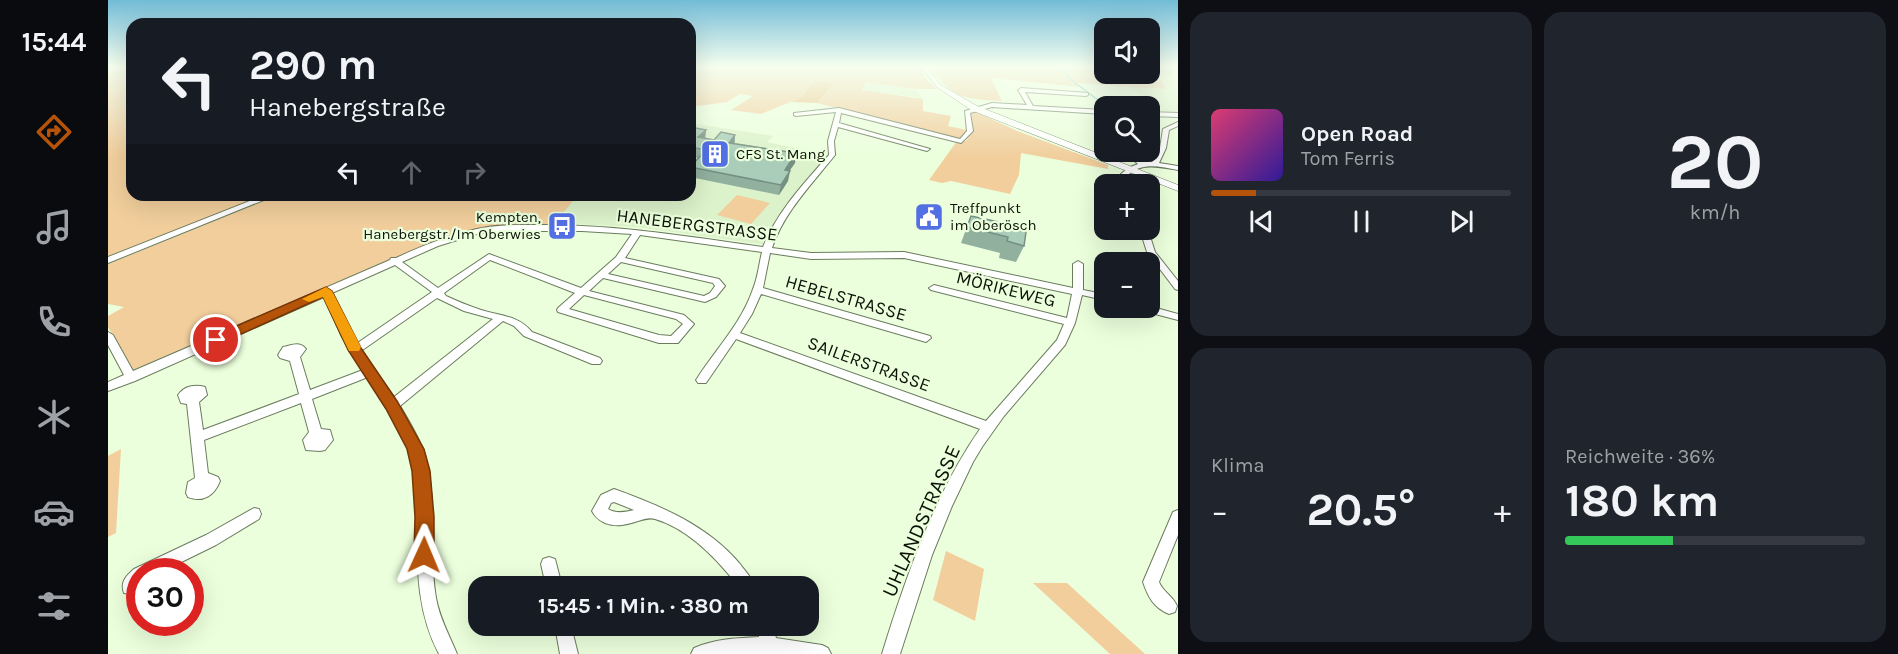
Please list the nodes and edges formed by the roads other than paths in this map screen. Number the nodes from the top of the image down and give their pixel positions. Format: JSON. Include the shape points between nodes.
{"nodes":[{"id":1,"x":955,"y":98,"type":"edge"},
{"id":2,"x":1025,"y":98,"type":"edge"},
{"id":3,"x":1031,"y":108,"type":"junction"},
{"id":4,"x":975,"y":109,"type":"junction"},
{"id":5,"x":839,"y":110,"type":"junction"},
{"id":6,"x":1094,"y":111,"type":"edge"},
{"id":7,"x":796,"y":114,"type":"dead end"},
{"id":8,"x":1160,"y":114,"type":"edge"},
{"id":9,"x":1178,"y":115,"type":"edge"},
{"id":10,"x":835,"y":124,"type":"junction"},
{"id":11,"x":1178,"y":124,"type":"edge"},
{"id":12,"x":938,"y":136,"type":"junction"},
{"id":13,"x":927,"y":149,"type":"junction"},
{"id":14,"x":920,"y":159,"type":"dead end"},
{"id":15,"x":1140,"y":162,"type":"edge"},
{"id":16,"x":1143,"y":164,"type":"junction"},
{"id":17,"x":1155,"y":164,"type":"junction"},
{"id":18,"x":1130,"y":168,"type":"junction"},
{"id":19,"x":1178,"y":168,"type":"edge"},
{"id":20,"x":1125,"y":174,"type":"edge"},
{"id":21,"x":1178,"y":188,"type":"edge"},
{"id":22,"x":257,"y":201,"type":"edge"},
{"id":23,"x":638,"y":232,"type":"junction"},
{"id":24,"x":1147,"y":240,"type":"edge"},
{"id":25,"x":767,"y":250,"type":"junction"},
{"id":26,"x":619,"y":259,"type":"junction"},
{"id":27,"x":108,"y":260,"type":"edge"},
{"id":28,"x":394,"y":261,"type":"junction"},
{"id":29,"x":1078,"y":264,"type":"dead end"},
{"id":30,"x":600,"y":275,"type":"junction"},
{"id":31,"x":1178,"y":287,"type":"edge"},
{"id":32,"x":934,"y":288,"type":"dead end"},
{"id":33,"x":758,"y":290,"type":"junction"},
{"id":34,"x":326,"y":291,"type":"junction"},
{"id":35,"x":1080,"y":291,"type":"junction"},
{"id":36,"x":582,"y":292,"type":"junction"},
{"id":37,"x":439,"y":293,"type":"junction"},
{"id":38,"x":1094,"y":294,"type":"edge"},
{"id":39,"x":1160,"y":312,"type":"edge"},
{"id":40,"x":502,"y":317,"type":"junction"},
{"id":41,"x":1178,"y":317,"type":"edge"},
{"id":42,"x":1070,"y":321,"type":"junction"},
{"id":43,"x":108,"y":335,"type":"edge"},
{"id":44,"x":736,"y":335,"type":"junction"},
{"id":45,"x":926,"y":338,"type":"dead end"},
{"id":46,"x":355,"y":350,"type":"junction"},
{"id":47,"x":294,"y":356,"type":"dead end"},
{"id":48,"x":596,"y":361,"type":"dead end"},
{"id":49,"x":370,"y":372,"type":"junction"},
{"id":50,"x":131,"y":378,"type":"junction"},
{"id":51,"x":702,"y":380,"type":"dead end"},
{"id":52,"x":108,"y":387,"type":"edge"},
{"id":53,"x":306,"y":397,"type":"junction"},
{"id":54,"x":194,"y":400,"type":"dead end"},
{"id":55,"x":392,"y":405,"type":"junction"},
{"id":56,"x":990,"y":428,"type":"junction"},
{"id":57,"x":316,"y":434,"type":"dead end"},
{"id":58,"x":199,"y":437,"type":"junction"},
{"id":59,"x":202,"y":479,"type":"dead end"},
{"id":60,"x":652,"y":512,"type":"junction"},
{"id":61,"x":254,"y":514,"type":"dead end"},
{"id":62,"x":1178,"y":517,"type":"edge"},
{"id":63,"x":179,"y":555,"type":"junction"},
{"id":64,"x":173,"y":558,"type":"edge"},
{"id":65,"x":176,"y":558,"type":"edge"},
{"id":66,"x":549,"y":564,"type":"dead end"},
{"id":67,"x":552,"y":576,"type":"edge"},
{"id":68,"x":739,"y":576,"type":"edge"},
{"id":69,"x":1169,"y":606,"type":"dead end"},
{"id":70,"x":564,"y":636,"type":"edge"},
{"id":71,"x":767,"y":636,"type":"edge"},
{"id":72,"x":769,"y":644,"type":"junction"},
{"id":73,"x":448,"y":654,"type":"edge"},
{"id":74,"x":569,"y":654,"type":"edge"},
{"id":75,"x":700,"y":654,"type":"edge"},
{"id":76,"x":822,"y":654,"type":"edge"},
{"id":77,"x":891,"y":654,"type":"edge"}],
"edges":[{"from":1,"to":4,"type":"main road"},
{"from":2,"to":3,"type":"street"},
{"from":3,"to":4,"type":"street","via":[[992,105]]},
{"from":3,"to":6,"type":"street"},
{"from":4,"to":12,"type":"street","via":[[967,112],[970,131],[964,141]]},
{"from":4,"to":18,"type":"main road"},
{"from":5,"to":7,"type":"street"},
{"from":5,"to":10,"type":"street"},
{"from":5,"to":12,"type":"street"},
{"from":8,"to":9,"type":"street"},
{"from":10,"to":13,"type":"street"},
{"from":10,"to":25,"type":"street","via":[[832,155],[794,201]]},
{"from":11,"to":17,"type":"street","via":[[1166,129]]},
{"from":12,"to":13,"type":"street"},
{"from":13,"to":14,"type":"street"},
{"from":15,"to":16,"type":"street"},
{"from":16,"to":17,"type":"street"},
{"from":16,"to":18,"type":"street"},
{"from":17,"to":19,"type":"street"},
{"from":18,"to":20,"type":"street"},
{"from":18,"to":21,"type":"main road"},
{"from":22,"to":27,"type":"street"},
{"from":23,"to":25,"type":"street","name":"HANEBERGSTRASSE"},
{"from":23,"to":26,"type":"street"},
{"from":23,"to":28,"type":"street","name":"HANEBERGSTRASSE","via":[[531,227],[479,231],[452,237]]},
{"from":24,"to":31,"type":"street","via":[[1151,252]]},
{"from":25,"to":33,"type":"street"},
{"from":25,"to":35,"type":"street","name":"HANEBERGSTRASSE","via":[[811,256],[904,255]]},
{"from":26,"to":30,"type":"street"},
{"from":26,"to":30,"type":"street","via":[[717,280],[720,286],[705,299]]},
{"from":28,"to":34,"type":"street","name":"HANEBERGSTRASSE"},
{"from":28,"to":37,"type":"street"},
{"from":29,"to":35,"type":"street"},
{"from":30,"to":36,"type":"street"},
{"from":32,"to":42,"type":"street","name":"MÖRIKEWEG"},
{"from":33,"to":44,"type":"street"},
{"from":33,"to":45,"type":"street","name":"HEBELSTRASSE"},
{"from":34,"to":46,"type":"street"},
{"from":34,"to":50,"type":"street","name":"HANEBERGSTRASSE"},
{"from":35,"to":38,"type":"street","name":"HANEBERGSTRASSE"},
{"from":35,"to":42,"type":"street","name":"UHLANDSTRASSE"},
{"from":36,"to":36,"type":"street","via":[[562,310],[658,339],[674,340],[688,324],[681,317]]},
{"from":36,"to":37,"type":"street","via":[[489,257]]},
{"from":37,"to":40,"type":"street","via":[[442,298],[478,313]]},
{"from":37,"to":46,"type":"street"},
{"from":39,"to":41,"type":"street"},
{"from":40,"to":48,"type":"street","via":[[528,333]]},
{"from":40,"to":55,"type":"street"},
{"from":42,"to":56,"type":"street","name":"UHLANDSTRASSE","via":[[1061,342]]},
{"from":43,"to":50,"type":"street"},
{"from":44,"to":51,"type":"street","via":[[720,351]]},
{"from":44,"to":56,"type":"street","name":"SAILERSTRASSE"},
{"from":46,"to":49,"type":"street"},
{"from":47,"to":53,"type":"street"},
{"from":49,"to":53,"type":"street"},
{"from":49,"to":55,"type":"street"},
{"from":50,"to":52,"type":"street","name":"HANEBERGSTRASSE"},
{"from":53,"to":57,"type":"street"},
{"from":53,"to":58,"type":"street"},
{"from":54,"to":58,"type":"street"},
{"from":55,"to":73,"type":"street","via":[[416,449],[421,471],[426,584],[437,632]]},
{"from":56,"to":77,"type":"street","name":"UHLANDSTRASSE","via":[[968,458],[950,497]]},
{"from":58,"to":59,"type":"street"},
{"from":60,"to":60,"type":"street","via":[[609,493],[599,511],[613,520]]},
{"from":60,"to":68,"type":"street","via":[[705,539]]},
{"from":61,"to":63,"type":"street"},
{"from":62,"to":69,"type":"street","via":[[1151,582],[1156,594]]},
{"from":63,"to":64,"type":"street"},
{"from":63,"to":65,"type":"street"},
{"from":66,"to":67,"type":"street"},
{"from":70,"to":74,"type":"street"},
{"from":71,"to":72,"type":"street"},
{"from":72,"to":75,"type":"street","via":[[727,647]]},
{"from":72,"to":76,"type":"street"}]}
